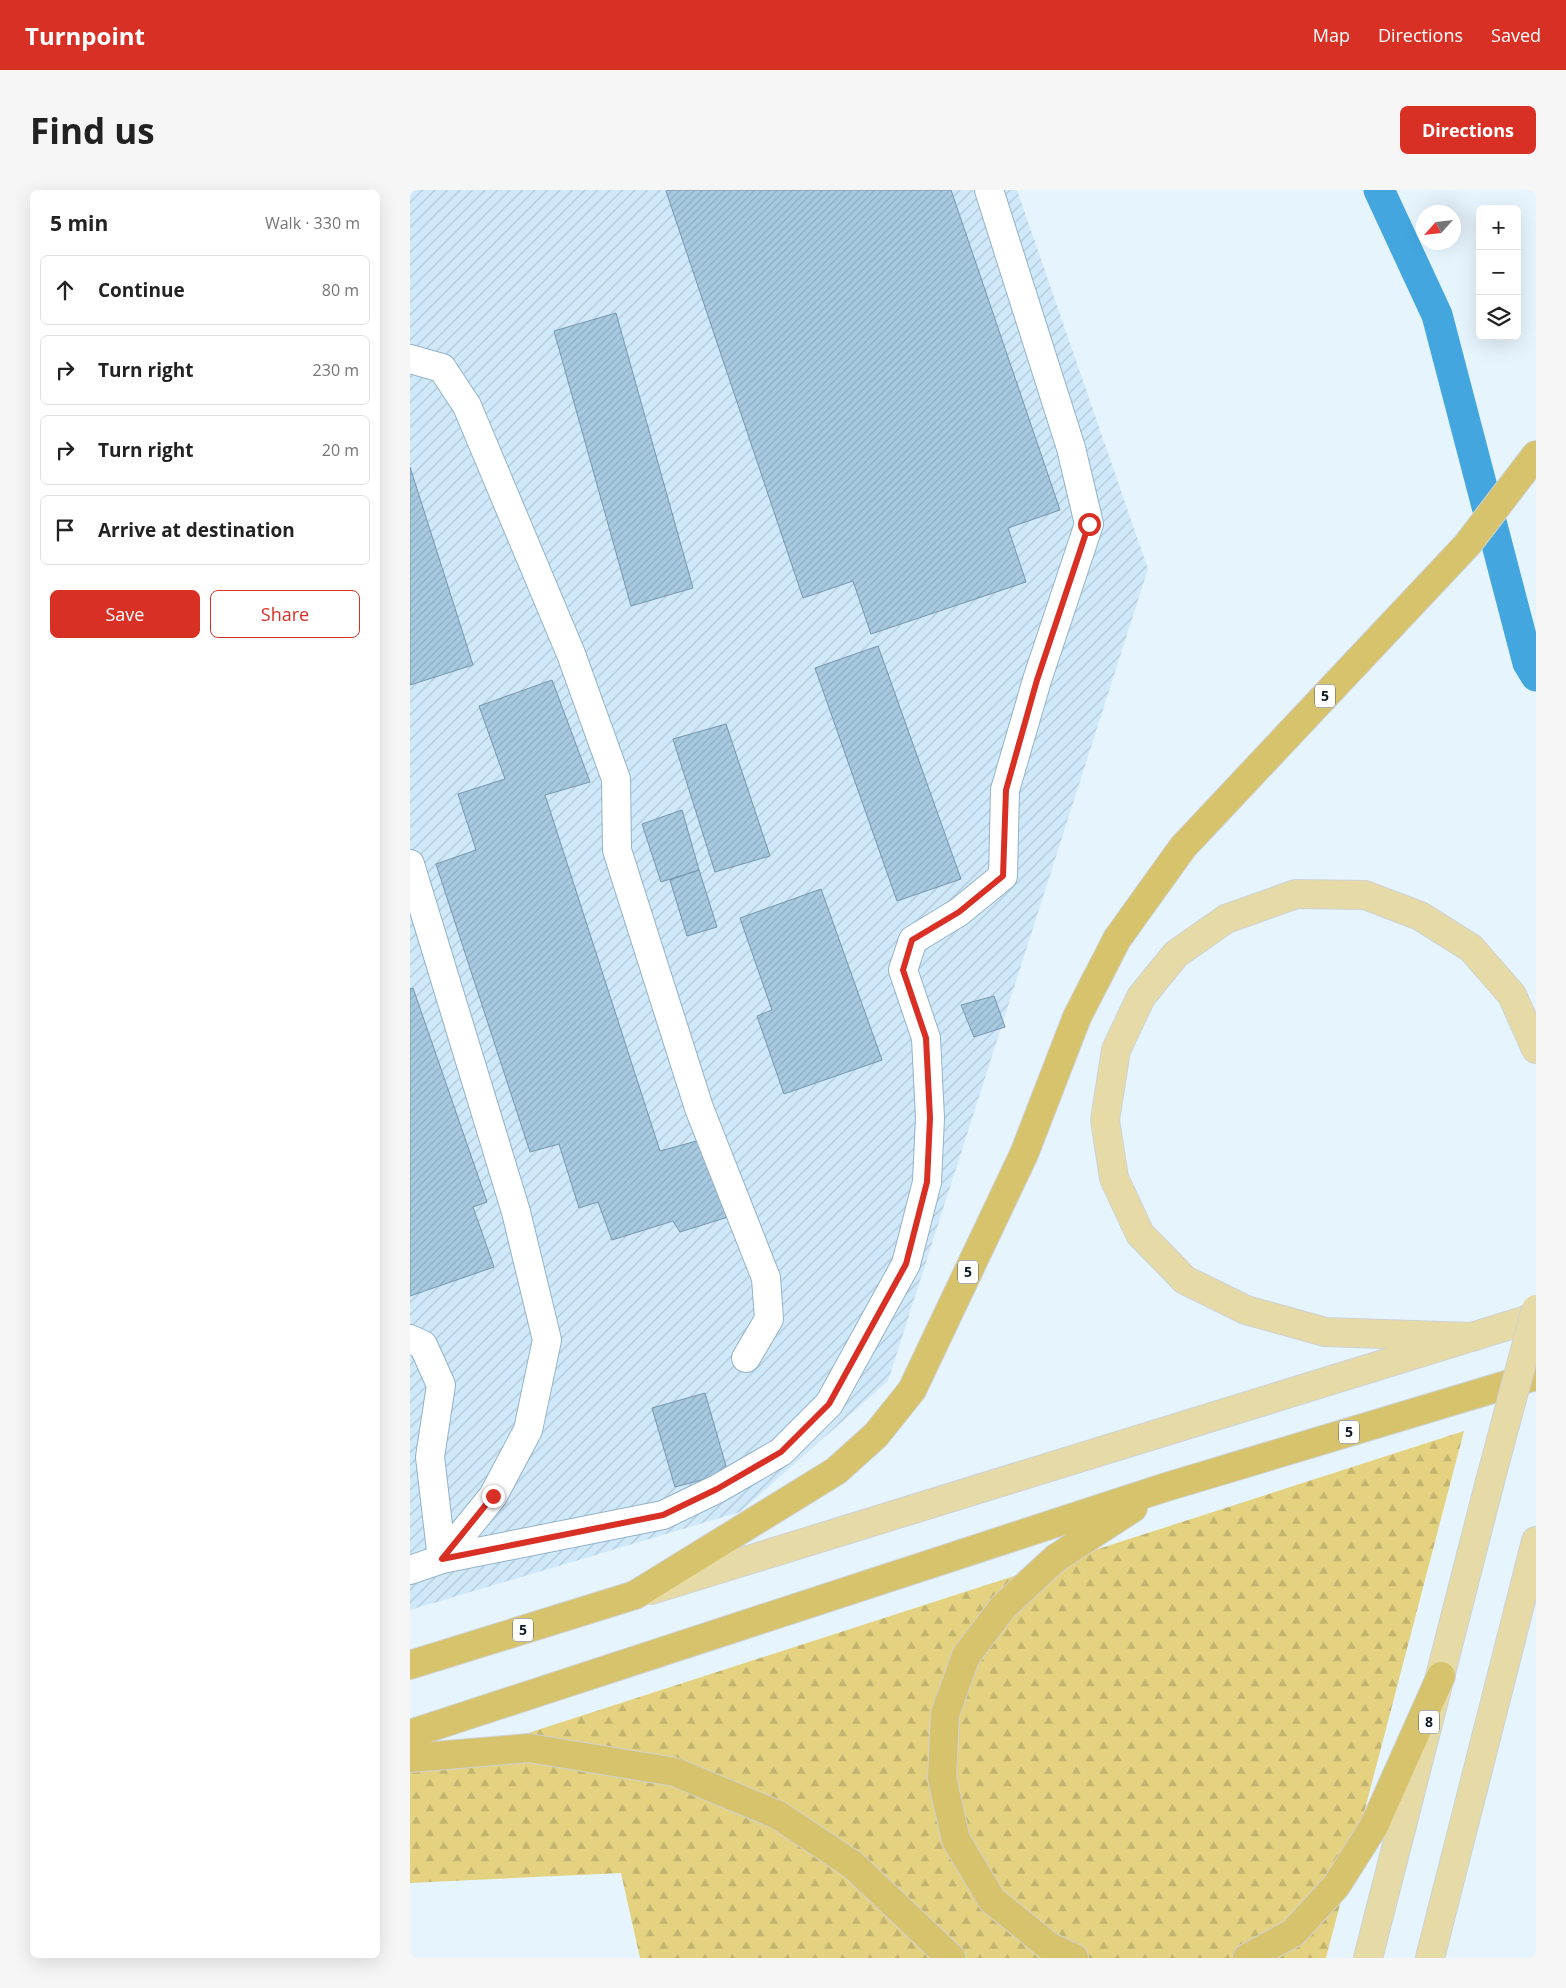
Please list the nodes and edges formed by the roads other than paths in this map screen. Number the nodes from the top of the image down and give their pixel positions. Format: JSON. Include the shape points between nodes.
{"nodes":[{"id":1,"x":989,"y":190,"type":"edge"},
{"id":2,"x":410,"y":358,"type":"edge"},
{"id":3,"x":1536,"y":455,"type":"edge"},
{"id":4,"x":410,"y":864,"type":"edge"},
{"id":5,"x":1536,"y":1049,"type":"edge"},
{"id":6,"x":1536,"y":1309,"type":"edge"},
{"id":7,"x":1536,"y":1317,"type":"edge"},
{"id":8,"x":1471,"y":1338,"type":"junction"},
{"id":9,"x":410,"y":1339,"type":"edge"},
{"id":10,"x":746,"y":1358,"type":"dead end"},
{"id":11,"x":1536,"y":1376,"type":"edge"},
{"id":12,"x":1163,"y":1488,"type":"junction"},
{"id":13,"x":1536,"y":1541,"type":"edge"},
{"id":14,"x":442,"y":1559,"type":"junction"},
{"id":15,"x":410,"y":1570,"type":"edge"},
{"id":16,"x":635,"y":1595,"type":"junction"},
{"id":17,"x":410,"y":1665,"type":"edge"},
{"id":18,"x":1441,"y":1676,"type":"junction"},
{"id":19,"x":410,"y":1734,"type":"edge"},
{"id":20,"x":410,"y":1758,"type":"edge"},
{"id":21,"x":951,"y":1958,"type":"edge"},
{"id":22,"x":1074,"y":1958,"type":"edge"},
{"id":23,"x":1247,"y":1958,"type":"edge"},
{"id":24,"x":1368,"y":1958,"type":"edge"},
{"id":25,"x":1430,"y":1958,"type":"edge"}],
"edges":[{"from":1,"to":14,"type":"lane","via":[[1072,448],[1089,524],[1037,680],[1006,790],[1003,876],[959,912],[912,940],[903,970],[926,1038],[930,1118],[927,1182],[906,1264],[829,1404],[781,1452],[663,1515]]},
{"from":2,"to":10,"type":"lane","via":[[442,368],[467,406],[571,654],[616,779],[616,850],[699,1108],[766,1278],[769,1319]]},
{"from":3,"to":16,"type":"highway","number":"5","via":[[1466,545],[1183,847],[1117,939],[1077,1017],[1024,1154],[912,1390],[876,1434],[836,1471]]},
{"from":4,"to":14,"type":"lane","via":[[516,1212],[547,1340],[528,1430],[493,1496]]},
{"from":5,"to":8,"type":"main road","via":[[1512,995],[1471,948],[1420,916],[1365,895],[1296,894],[1226,919],[1176,954],[1141,997],[1116,1050],[1105,1120],[1114,1178],[1140,1234],[1185,1280],[1246,1310],[1325,1332]]},
{"from":6,"to":18,"type":"main road","number":"8","bridge":true},
{"from":7,"to":8,"type":"main road"},
{"from":8,"to":16,"type":"main road"},
{"from":9,"to":14,"type":"lane","via":[[423,1345],[441,1385],[430,1457]]},
{"from":11,"to":12,"type":"highway","number":"5"},
{"from":12,"to":19,"type":"highway","number":"5"},
{"from":12,"to":22,"type":"highway","via":[[1056,1558],[1003,1607],[966,1656],[945,1714],[942,1778],[956,1840],[992,1900],[1050,1948]]},
{"from":13,"to":25,"type":"main road"},
{"from":14,"to":15,"type":"lane"},
{"from":16,"to":17,"type":"highway","number":"5"},
{"from":18,"to":23,"type":"highway","via":[[1374,1826],[1336,1886],[1293,1933]]},
{"from":18,"to":24,"type":"main road","number":"8"},
{"from":20,"to":21,"type":"highway","via":[[529,1748],[675,1772],[778,1815],[845,1859]]}]}
